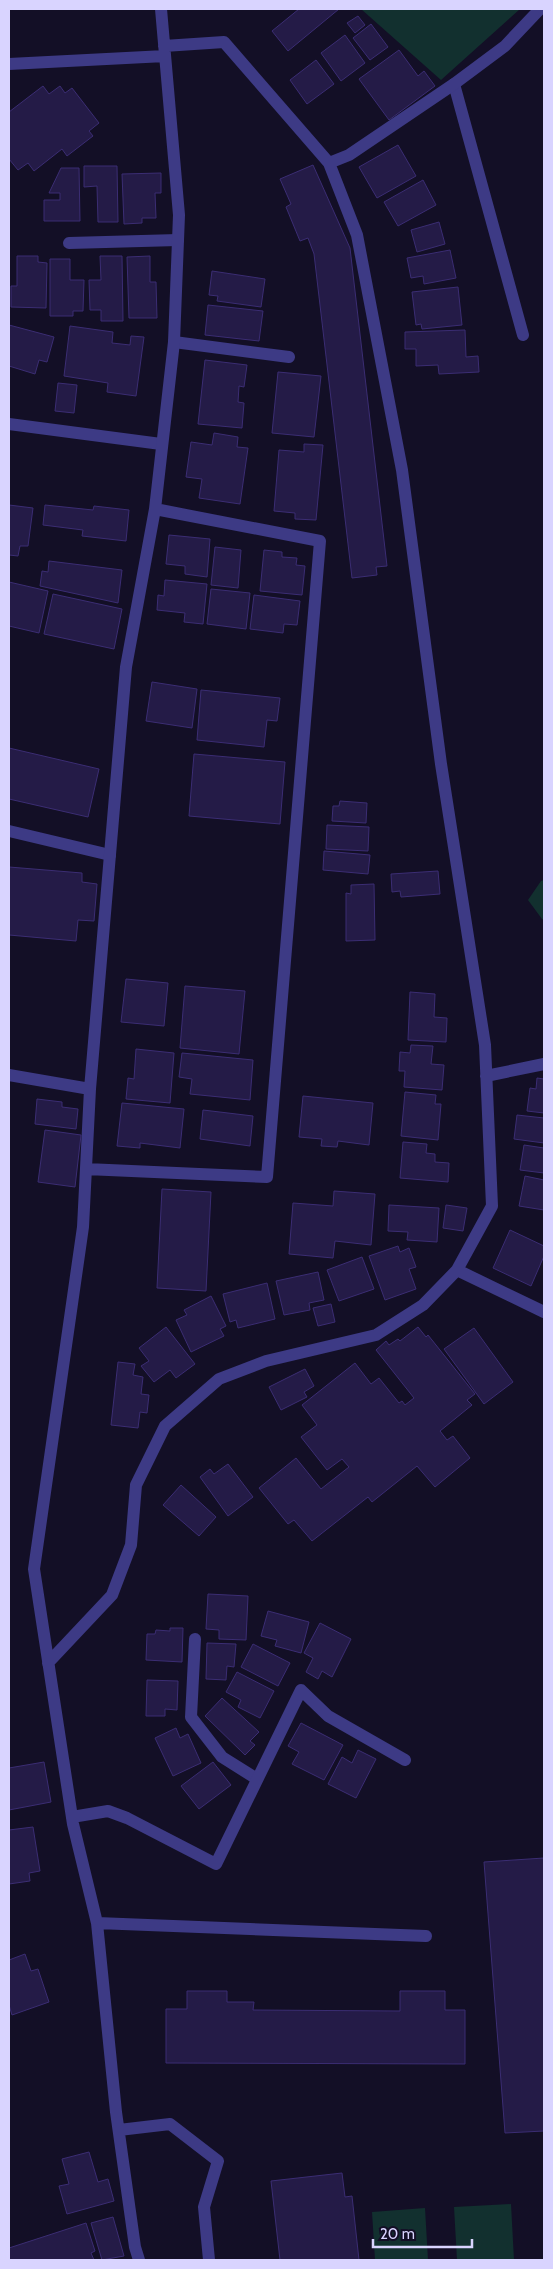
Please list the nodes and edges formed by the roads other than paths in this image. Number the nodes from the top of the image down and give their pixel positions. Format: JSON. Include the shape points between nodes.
{"nodes":[{"id":1,"x":161,"y":9,"type":"edge"},
{"id":2,"x":540,"y":9,"type":"edge"},
{"id":3,"x":165,"y":51,"type":"junction"},
{"id":4,"x":9,"y":64,"type":"edge"},
{"id":5,"x":454,"y":84,"type":"junction"},
{"id":6,"x":329,"y":163,"type":"junction"},
{"id":7,"x":178,"y":240,"type":"junction"},
{"id":8,"x":69,"y":243,"type":"dead end"},
{"id":9,"x":523,"y":335,"type":"dead end"},
{"id":10,"x":174,"y":342,"type":"junction"},
{"id":11,"x":289,"y":358,"type":"dead end"},
{"id":12,"x":9,"y":424,"type":"edge"},
{"id":13,"x":161,"y":444,"type":"junction"},
{"id":14,"x":155,"y":509,"type":"junction"},
{"id":15,"x":9,"y":831,"type":"edge"},
{"id":16,"x":110,"y":856,"type":"junction"},
{"id":17,"x":544,"y":1064,"type":"edge"},
{"id":18,"x":9,"y":1075,"type":"edge"},
{"id":19,"x":486,"y":1076,"type":"junction"},
{"id":20,"x":90,"y":1089,"type":"junction"},
{"id":21,"x":86,"y":1169,"type":"junction"},
{"id":22,"x":457,"y":1270,"type":"junction"},
{"id":23,"x":544,"y":1312,"type":"edge"},
{"id":24,"x":195,"y":1640,"type":"dead end"},
{"id":25,"x":48,"y":1663,"type":"junction"},
{"id":26,"x":405,"y":1760,"type":"dead end"},
{"id":27,"x":257,"y":1780,"type":"junction"},
{"id":28,"x":72,"y":1817,"type":"junction"},
{"id":29,"x":97,"y":1923,"type":"junction"},
{"id":30,"x":426,"y":1936,"type":"dead end"},
{"id":31,"x":119,"y":2130,"type":"junction"},
{"id":32,"x":139,"y":2260,"type":"edge"},
{"id":33,"x":209,"y":2260,"type":"edge"}],
"edges":[{"from":1,"to":3,"type":"street"},
{"from":2,"to":5,"type":"street","via":[[505,46]]},
{"from":3,"to":4,"type":"street"},
{"from":3,"to":6,"type":"street","via":[[224,42]]},
{"from":3,"to":7,"type":"street"},
{"from":5,"to":6,"type":"street","via":[[349,155]]},
{"from":5,"to":9,"type":"street"},
{"from":6,"to":19,"type":"street","via":[[357,235],[402,470],[441,764],[485,1045]]},
{"from":7,"to":8,"type":"street"},
{"from":7,"to":10,"type":"street"},
{"from":10,"to":11,"type":"street"},
{"from":10,"to":13,"type":"street"},
{"from":12,"to":13,"type":"street"},
{"from":13,"to":14,"type":"street"},
{"from":14,"to":16,"type":"street","via":[[126,668]]},
{"from":14,"to":21,"type":"street","via":[[320,541],[267,1177]]},
{"from":15,"to":16,"type":"street"},
{"from":16,"to":20,"type":"street"},
{"from":17,"to":19,"type":"street"},
{"from":18,"to":20,"type":"street"},
{"from":19,"to":22,"type":"street","via":[[492,1206]]},
{"from":20,"to":21,"type":"street"},
{"from":21,"to":25,"type":"street","via":[[84,1227],[34,1569]]},
{"from":22,"to":23,"type":"street"},
{"from":22,"to":25,"type":"street","via":[[423,1305],[376,1335],[266,1361],[219,1379],[165,1426],[136,1485],[131,1545],[112,1594]]},
{"from":24,"to":27,"type":"street","via":[[191,1716],[222,1757]]},
{"from":25,"to":28,"type":"street"},
{"from":26,"to":27,"type":"street","via":[[328,1716],[301,1690]]},
{"from":27,"to":28,"type":"street","via":[[216,1864],[108,1811]]},
{"from":28,"to":29,"type":"street"},
{"from":29,"to":30,"type":"street"},
{"from":29,"to":31,"type":"street"},
{"from":31,"to":32,"type":"street","via":[[134,2247]]},
{"from":31,"to":33,"type":"street","via":[[170,2124],[218,2161],[204,2207]]}]}
